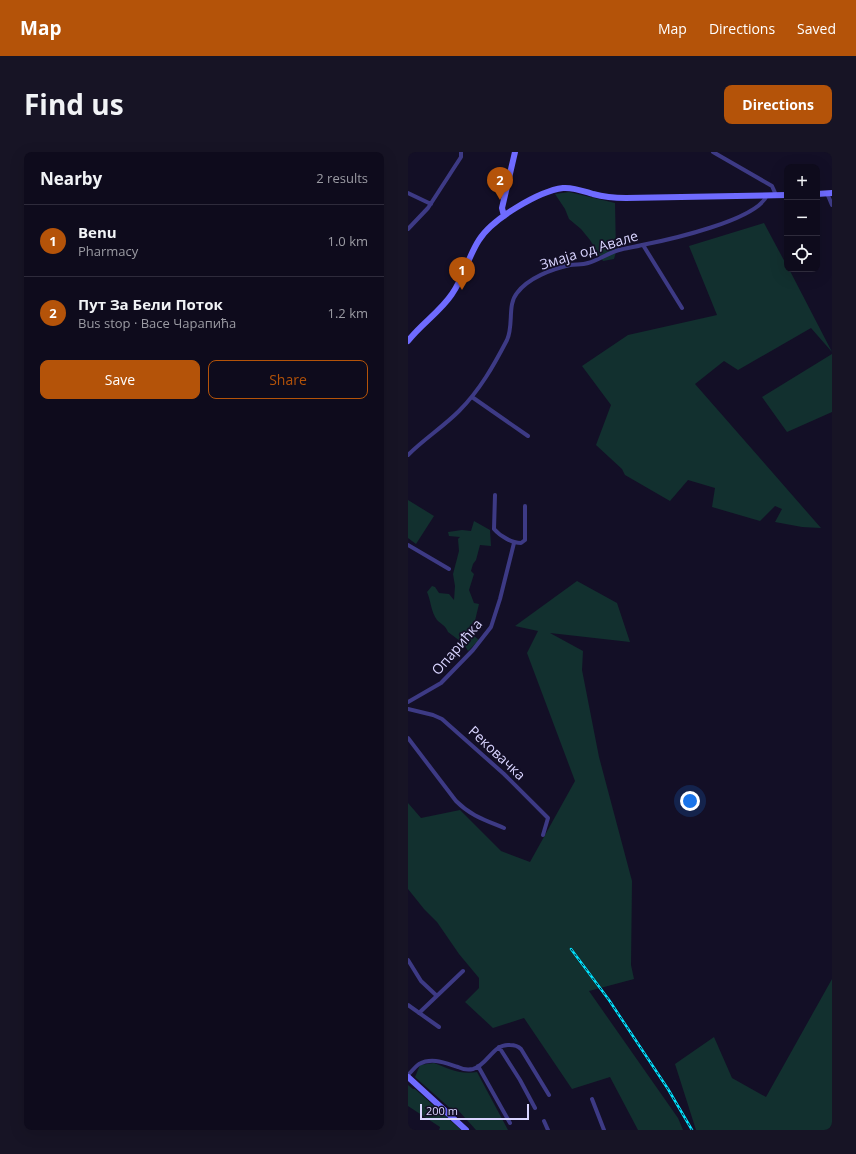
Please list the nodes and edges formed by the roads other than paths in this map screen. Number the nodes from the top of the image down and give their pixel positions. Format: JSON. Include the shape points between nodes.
{"nodes":[{"id":1,"x":461,"y":152,"type":"edge"},
{"id":2,"x":515,"y":152,"type":"edge"},
{"id":3,"x":713,"y":152,"type":"edge"},
{"id":4,"x":408,"y":193,"type":"edge"},
{"id":5,"x":829,"y":193,"type":"edge"},
{"id":6,"x":766,"y":195,"type":"junction"},
{"id":7,"x":776,"y":195,"type":"junction"},
{"id":8,"x":784,"y":195,"type":"edge"},
{"id":9,"x":431,"y":204,"type":"junction"},
{"id":10,"x":832,"y":205,"type":"edge"},
{"id":11,"x":504,"y":216,"type":"junction"},
{"id":12,"x":408,"y":229,"type":"edge"},
{"id":13,"x":643,"y":245,"type":"junction"},
{"id":14,"x":682,"y":308,"type":"dead end"},
{"id":15,"x":408,"y":341,"type":"edge"},
{"id":16,"x":472,"y":397,"type":"junction"},
{"id":17,"x":528,"y":436,"type":"dead end"},
{"id":18,"x":408,"y":455,"type":"edge"},
{"id":19,"x":495,"y":495,"type":"dead end"},
{"id":20,"x":525,"y":506,"type":"dead end"},
{"id":21,"x":514,"y":543,"type":"junction"},
{"id":22,"x":408,"y":545,"type":"edge"},
{"id":23,"x":449,"y":569,"type":"dead end"},
{"id":24,"x":408,"y":702,"type":"edge"},
{"id":25,"x":408,"y":709,"type":"edge"},
{"id":26,"x":408,"y":738,"type":"edge"},
{"id":27,"x":504,"y":828,"type":"dead end"},
{"id":28,"x":543,"y":835,"type":"dead end"},
{"id":29,"x":408,"y":960,"type":"edge"},
{"id":30,"x":463,"y":971,"type":"dead end"},
{"id":31,"x":437,"y":996,"type":"junction"},
{"id":32,"x":408,"y":1005,"type":"edge"},
{"id":33,"x":419,"y":1013,"type":"junction"},
{"id":34,"x":439,"y":1027,"type":"dead end"},
{"id":35,"x":499,"y":1047,"type":"junction"},
{"id":36,"x":478,"y":1066,"type":"junction"},
{"id":37,"x":408,"y":1076,"type":"edge"},
{"id":38,"x":549,"y":1096,"type":"dead end"},
{"id":39,"x":592,"y":1099,"type":"dead end"},
{"id":40,"x":535,"y":1108,"type":"dead end"},
{"id":41,"x":544,"y":1121,"type":"dead end"},
{"id":42,"x":510,"y":1123,"type":"dead end"},
{"id":43,"x":466,"y":1130,"type":"edge"},
{"id":44,"x":548,"y":1130,"type":"edge"},
{"id":45,"x":604,"y":1130,"type":"edge"}],
"edges":[{"from":1,"to":9,"type":"street","via":[[461,157]]},
{"from":2,"to":11,"type":"main road","via":[[502,208]]},
{"from":3,"to":7,"type":"street","via":[[772,186]]},
{"from":4,"to":9,"type":"street"},
{"from":5,"to":10,"type":"street"},
{"from":6,"to":7,"type":"main road"},
{"from":6,"to":11,"type":"main road","via":[[621,198],[566,188],[542,194]]},
{"from":6,"to":13,"type":"street","name":"Змаја од Авале","via":[[760,204],[735,219]]},
{"from":7,"to":8,"type":"main road"},
{"from":9,"to":12,"type":"street"},
{"from":11,"to":15,"type":"main road","via":[[479,239],[461,280],[450,297]]},
{"from":13,"to":14,"type":"street"},
{"from":13,"to":16,"type":"street","name":"Змаја од Авале","via":[[618,250],[589,263],[555,269],[533,279],[521,288],[512,303],[511,326],[507,340]]},
{"from":16,"to":17,"type":"street"},
{"from":16,"to":18,"type":"street","name":"Змаја од Авале"},
{"from":19,"to":21,"type":"street","via":[[494,528]]},
{"from":20,"to":21,"type":"street","via":[[525,540],[522,543]]},
{"from":21,"to":24,"type":"street","name":"Опарићка","via":[[490,628],[441,683]]},
{"from":22,"to":23,"type":"street"},
{"from":25,"to":28,"type":"street","name":"Рековачка","via":[[433,714],[442,719],[504,774],[548,818]]},
{"from":26,"to":27,"type":"street","via":[[465,810]]},
{"from":29,"to":31,"type":"street","via":[[421,981]]},
{"from":30,"to":31,"type":"street"},
{"from":31,"to":33,"type":"street"},
{"from":32,"to":33,"type":"street"},
{"from":33,"to":34,"type":"street"},
{"from":35,"to":36,"type":"street"},
{"from":35,"to":38,"type":"street","via":[[506,1044],[520,1048]]},
{"from":35,"to":40,"type":"street"},
{"from":36,"to":37,"type":"street","via":[[467,1069],[440,1061],[430,1062],[419,1064]]},
{"from":36,"to":42,"type":"street"},
{"from":37,"to":43,"type":"main road"},
{"from":39,"to":45,"type":"street"},
{"from":41,"to":44,"type":"street"}]}
